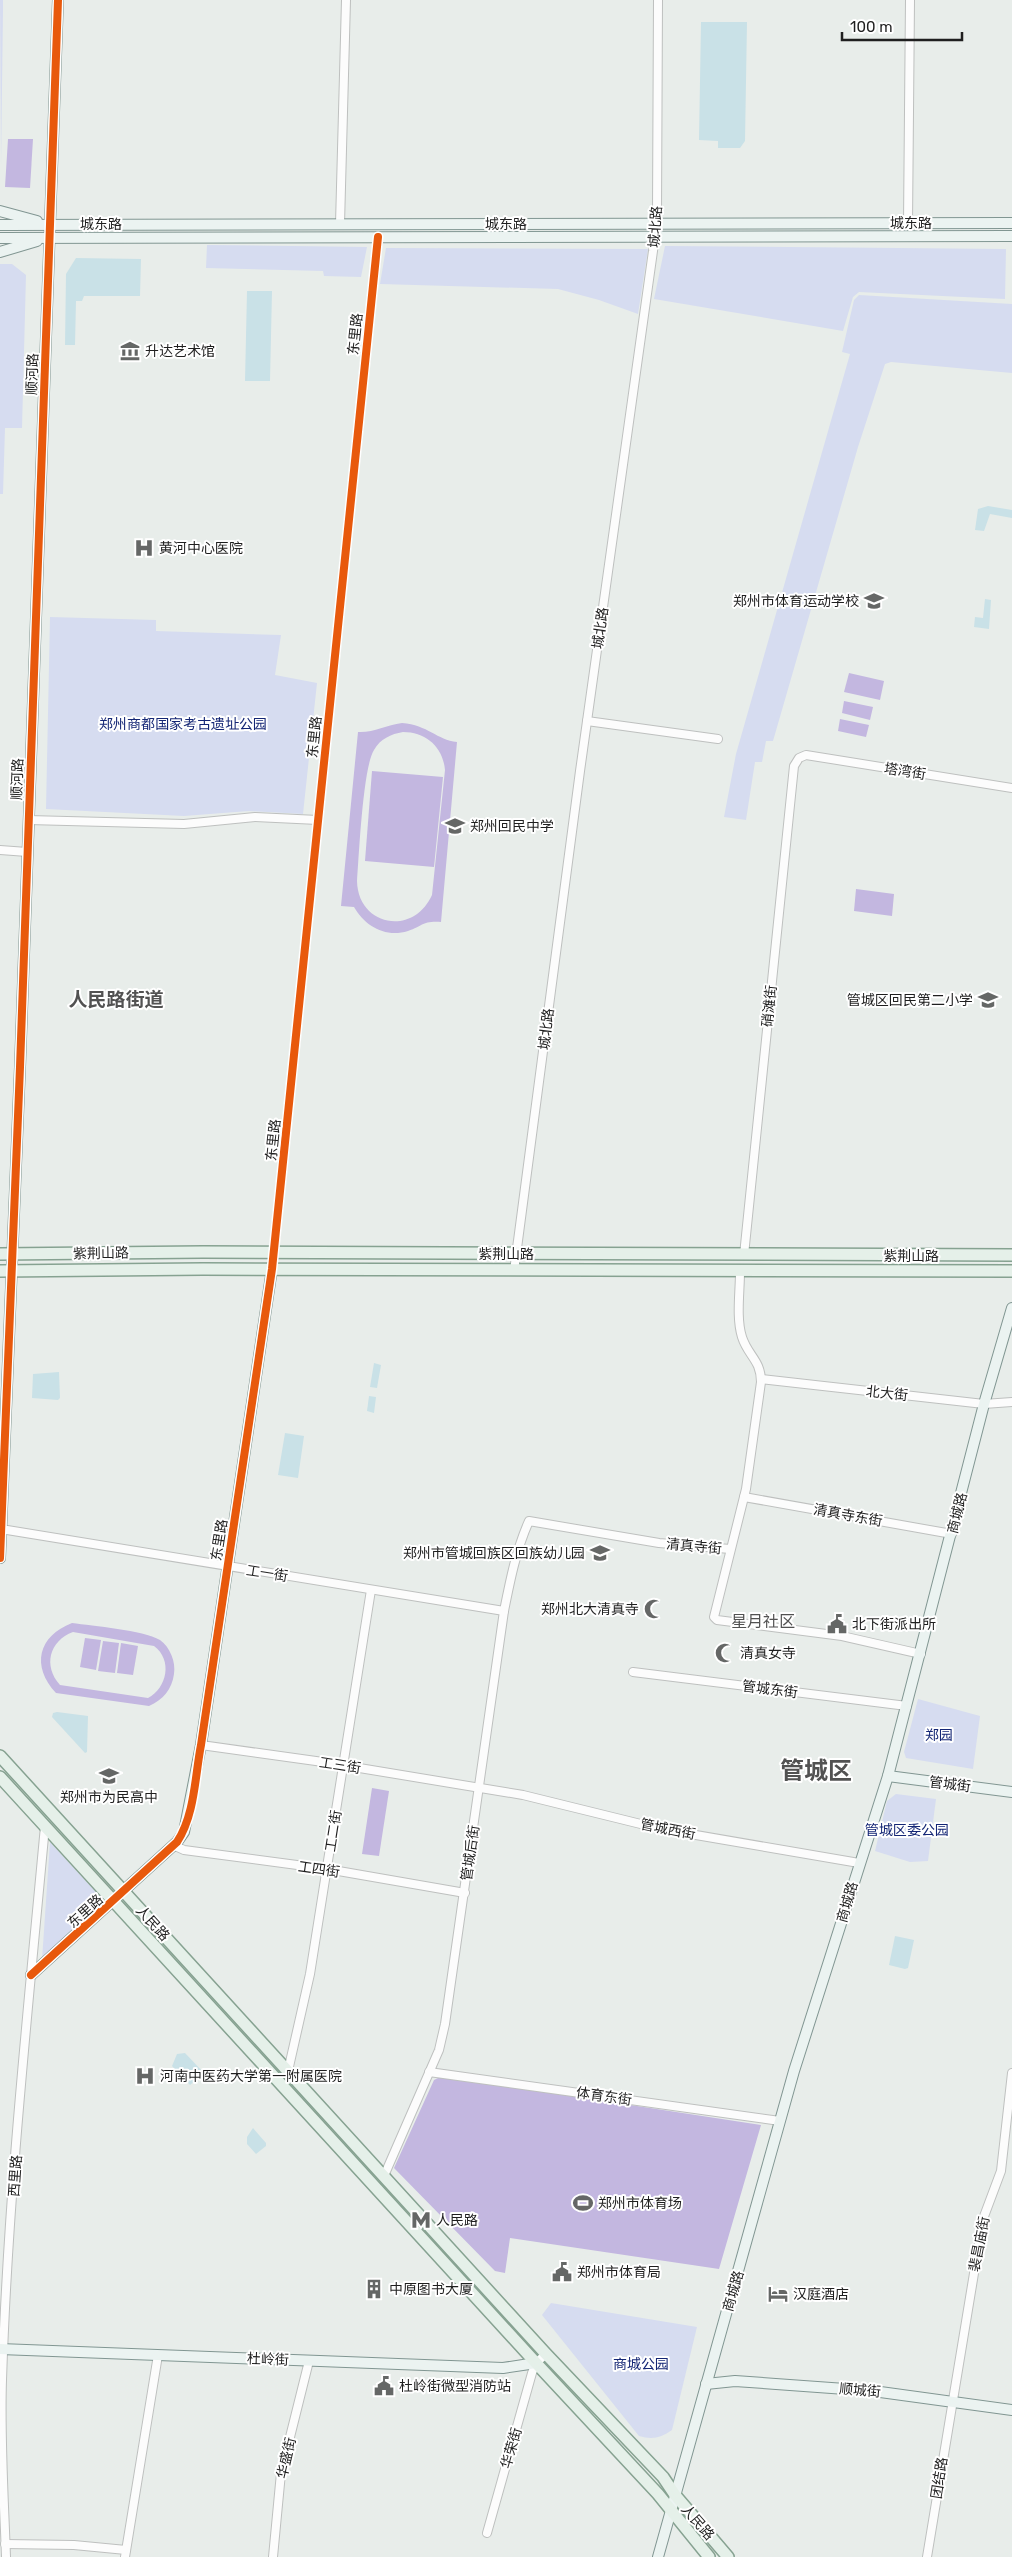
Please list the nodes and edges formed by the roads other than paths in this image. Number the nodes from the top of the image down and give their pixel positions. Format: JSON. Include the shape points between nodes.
{"nodes":[{"id":1,"x":58,"y":0,"type":"edge"},
{"id":2,"x":346,"y":0,"type":"edge"},
{"id":3,"x":658,"y":0,"type":"edge"},
{"id":4,"x":910,"y":0,"type":"edge"},
{"id":5,"x":0,"y":212,"type":"edge"},
{"id":6,"x":908,"y":223,"type":"junction"},
{"id":7,"x":1012,"y":223,"type":"edge"},
{"id":8,"x":0,"y":224,"type":"edge"},
{"id":9,"x":49,"y":224,"type":"junction"},
{"id":10,"x":340,"y":224,"type":"junction"},
{"id":11,"x":656,"y":224,"type":"junction"},
{"id":12,"x":1012,"y":236,"type":"edge"},
{"id":13,"x":378,"y":237,"type":"junction"},
{"id":14,"x":654,"y":237,"type":"junction"},
{"id":15,"x":0,"y":238,"type":"edge"},
{"id":16,"x":49,"y":238,"type":"junction"},
{"id":17,"x":0,"y":252,"type":"edge"},
{"id":18,"x":587,"y":721,"type":"junction"},
{"id":19,"x":718,"y":739,"type":"dead end"},
{"id":20,"x":799,"y":758,"type":"joint"},
{"id":21,"x":1012,"y":788,"type":"edge"},
{"id":22,"x":28,"y":820,"type":"junction"},
{"id":23,"x":318,"y":820,"type":"junction"},
{"id":24,"x":0,"y":850,"type":"edge"},
{"id":25,"x":27,"y":852,"type":"junction"},
{"id":26,"x":274,"y":1253,"type":"junction"},
{"id":27,"x":0,"y":1254,"type":"edge"},
{"id":28,"x":13,"y":1254,"type":"junction"},
{"id":29,"x":517,"y":1254,"type":"junction"},
{"id":30,"x":744,"y":1255,"type":"junction"},
{"id":31,"x":1012,"y":1255,"type":"edge"},
{"id":32,"x":272,"y":1269,"type":"junction"},
{"id":33,"x":514,"y":1270,"type":"junction"},
{"id":34,"x":0,"y":1271,"type":"edge"},
{"id":35,"x":13,"y":1271,"type":"junction"},
{"id":36,"x":740,"y":1272,"type":"junction"},
{"id":37,"x":1012,"y":1272,"type":"edge"},
{"id":38,"x":1012,"y":1308,"type":"edge"},
{"id":39,"x":761,"y":1379,"type":"junction"},
{"id":40,"x":1012,"y":1402,"type":"edge"},
{"id":41,"x":984,"y":1404,"type":"junction"},
{"id":42,"x":744,"y":1496,"type":"junction"},
{"id":43,"x":529,"y":1521,"type":"joint"},
{"id":44,"x":1,"y":1529,"type":"edge"},
{"id":45,"x":952,"y":1534,"type":"junction"},
{"id":46,"x":730,"y":1549,"type":"junction"},
{"id":47,"x":0,"y":1558,"type":"edge"},
{"id":48,"x":228,"y":1567,"type":"junction"},
{"id":49,"x":371,"y":1590,"type":"junction"},
{"id":50,"x":504,"y":1612,"type":"junction"},
{"id":51,"x":921,"y":1654,"type":"junction"},
{"id":52,"x":633,"y":1672,"type":"dead end"},
{"id":53,"x":907,"y":1706,"type":"junction"},
{"id":54,"x":201,"y":1744,"type":"junction"},
{"id":55,"x":0,"y":1756,"type":"edge"},
{"id":56,"x":343,"y":1765,"type":"junction"},
{"id":57,"x":888,"y":1776,"type":"junction"},
{"id":58,"x":0,"y":1777,"type":"edge"},
{"id":59,"x":479,"y":1788,"type":"junction"},
{"id":60,"x":1012,"y":1792,"type":"edge"},
{"id":61,"x":45,"y":1826,"type":"junction"},
{"id":62,"x":173,"y":1845,"type":"junction"},
{"id":63,"x":859,"y":1863,"type":"junction"},
{"id":64,"x":327,"y":1870,"type":"junction"},
{"id":65,"x":124,"y":1892,"type":"junction"},
{"id":66,"x":465,"y":1893,"type":"junction"},
{"id":67,"x":114,"y":1902,"type":"junction"},
{"id":68,"x":31,"y":1975,"type":"junction"},
{"id":69,"x":288,"y":2071,"type":"junction"},
{"id":70,"x":429,"y":2072,"type":"junction"},
{"id":71,"x":1012,"y":2073,"type":"edge"},
{"id":72,"x":780,"y":2121,"type":"junction"},
{"id":73,"x":1008,"y":2144,"type":"edge"},
{"id":74,"x":384,"y":2176,"type":"junction"},
{"id":75,"x":2,"y":2349,"type":"edge"},
{"id":76,"x":546,"y":2354,"type":"junction"},
{"id":77,"x":158,"y":2355,"type":"junction"},
{"id":78,"x":309,"y":2360,"type":"junction"},
{"id":79,"x":536,"y":2364,"type":"junction"},
{"id":80,"x":706,"y":2384,"type":"junction"},
{"id":81,"x":951,"y":2400,"type":"junction"},
{"id":82,"x":1012,"y":2410,"type":"edge"},
{"id":83,"x":675,"y":2495,"type":"junction"},
{"id":84,"x":670,"y":2511,"type":"junction"},
{"id":85,"x":487,"y":2533,"type":"dead end"},
{"id":86,"x":5,"y":2544,"type":"junction"},
{"id":87,"x":126,"y":2554,"type":"edge"},
{"id":88,"x":6,"y":2557,"type":"edge"},
{"id":89,"x":273,"y":2557,"type":"edge"},
{"id":90,"x":658,"y":2557,"type":"edge"},
{"id":91,"x":709,"y":2557,"type":"edge"},
{"id":92,"x":728,"y":2557,"type":"edge"},
{"id":93,"x":926,"y":2557,"type":"edge"}],
"edges":[{"from":1,"to":9,"type":"street","name":"顺河路"},
{"from":2,"to":10,"type":"street"},
{"from":3,"to":11,"type":"street","name":"城北路"},
{"from":4,"to":6,"type":"street"},
{"from":5,"to":9,"type":"street"},
{"from":6,"to":7,"type":"street","name":"城东路"},
{"from":6,"to":11,"type":"street","name":"城东路"},
{"from":8,"to":9,"type":"street","name":"城东路"},
{"from":9,"to":10,"type":"street","name":"城东路"},
{"from":9,"to":16,"type":"street","name":"顺河路"},
{"from":10,"to":11,"type":"street","name":"城东路"},
{"from":11,"to":14,"type":"street","name":"城北路"},
{"from":12,"to":14,"type":"street","name":"城东路"},
{"from":13,"to":14,"type":"street","name":"城东路"},
{"from":13,"to":16,"type":"street","name":"城东路"},
{"from":13,"to":23,"type":"street","name":"东里路"},
{"from":14,"to":18,"type":"street","name":"城北路"},
{"from":15,"to":16,"type":"street","name":"城东路"},
{"from":16,"to":17,"type":"street"},
{"from":16,"to":22,"type":"street","name":"顺河路"},
{"from":18,"to":19,"type":"street"},
{"from":18,"to":29,"type":"street","name":"城北路"},
{"from":20,"to":21,"type":"street","name":"塔湾街","via":[[806,755]]},
{"from":20,"to":30,"type":"street","name":"硝滩街","via":[[794,766]]},
{"from":22,"to":23,"type":"street","via":[[184,824],[255,817]]},
{"from":22,"to":25,"type":"street","name":"顺河路"},
{"from":23,"to":26,"type":"street","name":"东里路"},
{"from":24,"to":25,"type":"street"},
{"from":25,"to":28,"type":"street","name":"顺河路"},
{"from":26,"to":28,"type":"main road","name":"紫荆山路"},
{"from":26,"to":29,"type":"main road","name":"紫荆山路"},
{"from":26,"to":32,"type":"street","name":"东里路"},
{"from":27,"to":28,"type":"main road","name":"紫荆山路"},
{"from":28,"to":35,"type":"street","name":"顺河路"},
{"from":29,"to":30,"type":"main road","name":"紫荆山路"},
{"from":29,"to":33,"type":"street","name":"城北路"},
{"from":30,"to":31,"type":"main road","name":"紫荆山路"},
{"from":32,"to":33,"type":"main road","name":"紫荆山路"},
{"from":32,"to":35,"type":"main road","name":"紫荆山路"},
{"from":32,"to":48,"type":"street","name":"东里路"},
{"from":33,"to":36,"type":"main road","name":"紫荆山路"},
{"from":34,"to":35,"type":"main road","name":"紫荆山路"},
{"from":35,"to":44,"type":"street","name":"顺河路"},
{"from":36,"to":37,"type":"main road","name":"紫荆山路"},
{"from":36,"to":39,"type":"street","via":[[740,1329],[746,1346],[757,1361]]},
{"from":38,"to":41,"type":"street","name":"商城路"},
{"from":39,"to":41,"type":"street","name":"北大街"},
{"from":39,"to":42,"type":"street"},
{"from":40,"to":41,"type":"street","name":"北大街"},
{"from":41,"to":45,"type":"street","name":"商城路"},
{"from":42,"to":45,"type":"street","name":"清真寺东街"},
{"from":42,"to":46,"type":"street"},
{"from":43,"to":46,"type":"street","name":"清真寺街","via":[[659,1543]]},
{"from":43,"to":50,"type":"street","name":"管城后街","via":[[510,1577]]},
{"from":44,"to":47,"type":"street","name":"顺河路"},
{"from":44,"to":48,"type":"street","name":"工一街"},
{"from":45,"to":51,"type":"street","name":"商城路"},
{"from":46,"to":51,"type":"street","name":"清真寺街","via":[[714,1613],[717,1620],[842,1636]]},
{"from":48,"to":49,"type":"street","name":"工一街"},
{"from":48,"to":54,"type":"street","name":"东里路"},
{"from":49,"to":50,"type":"street","name":"工一街"},
{"from":49,"to":56,"type":"street","name":"工二街"},
{"from":50,"to":59,"type":"street","name":"管城后街"},
{"from":51,"to":53,"type":"street","name":"商城路"},
{"from":52,"to":53,"type":"street","name":"管城东街"},
{"from":53,"to":57,"type":"street","name":"商城路"},
{"from":54,"to":56,"type":"street","name":"工三街"},
{"from":54,"to":62,"type":"street","name":"东里路","via":[[184,1832]]},
{"from":55,"to":65,"type":"main road","name":"人民路"},
{"from":56,"to":59,"type":"street","name":"工三街"},
{"from":56,"to":64,"type":"street","name":"工二街"},
{"from":57,"to":60,"type":"street","name":"管城街"},
{"from":57,"to":63,"type":"street","name":"商城路"},
{"from":58,"to":61,"type":"main road","name":"人民路"},
{"from":59,"to":63,"type":"street","name":"管城西街","via":[[661,1829]]},
{"from":59,"to":66,"type":"street","name":"管城后街"},
{"from":61,"to":67,"type":"main road","name":"人民路"},
{"from":61,"to":68,"type":"street","name":"西里路"},
{"from":62,"to":64,"type":"street","name":"工四街","via":[[184,1850]]},
{"from":62,"to":65,"type":"street","name":"东里路"},
{"from":63,"to":72,"type":"street","name":"商城路"},
{"from":64,"to":66,"type":"street","name":"工四街"},
{"from":64,"to":69,"type":"street","name":"工二街","via":[[310,1974]]},
{"from":65,"to":67,"type":"street","name":"东里路"},
{"from":65,"to":69,"type":"main road","name":"人民路"},
{"from":66,"to":70,"type":"street","name":"管城后街","via":[[450,2000],[439,2050]]},
{"from":67,"to":68,"type":"street","name":"东里路"},
{"from":67,"to":79,"type":"main road","name":"人民路"},
{"from":68,"to":75,"type":"street","name":"西里路"},
{"from":69,"to":74,"type":"main road","name":"人民路"},
{"from":70,"to":72,"type":"street","name":"体育东街"},
{"from":70,"to":74,"type":"street","name":"管城后街"},
{"from":71,"to":73,"type":"street","name":"裴昌庙街"},
{"from":72,"to":80,"type":"street","name":"商城路"},
{"from":73,"to":81,"type":"street","name":"裴昌庙街","via":[[983,2219]]},
{"from":74,"to":76,"type":"main road","name":"人民路"},
{"from":75,"to":77,"type":"street","name":"杜岭街"},
{"from":75,"to":86,"type":"street","name":"西里路"},
{"from":76,"to":79,"type":"street"},
{"from":76,"to":83,"type":"main road","name":"人民路","via":[[663,2477]]},
{"from":77,"to":78,"type":"street","name":"杜岭街"},
{"from":77,"to":87,"type":"street"},
{"from":78,"to":79,"type":"street","name":"杜岭街","via":[[503,2368]]},
{"from":78,"to":89,"type":"street","name":"华盛街","via":[[281,2473]]},
{"from":79,"to":84,"type":"main road","name":"人民路","via":[[658,2494]]},
{"from":79,"to":85,"type":"street","name":"华荣街"},
{"from":80,"to":81,"type":"street","name":"顺城街","via":[[760,2382],[873,2390]]},
{"from":80,"to":83,"type":"street","name":"商城路"},
{"from":81,"to":82,"type":"street","name":"顺城街"},
{"from":81,"to":93,"type":"street","name":"团结路"},
{"from":83,"to":84,"type":"street","name":"商城路"},
{"from":83,"to":92,"type":"main road","name":"人民路"},
{"from":84,"to":90,"type":"street","name":"商城路"},
{"from":84,"to":91,"type":"main road","name":"人民路"},
{"from":86,"to":87,"type":"street","via":[[74,2545]]},
{"from":86,"to":88,"type":"street","name":"西里路"}]}
